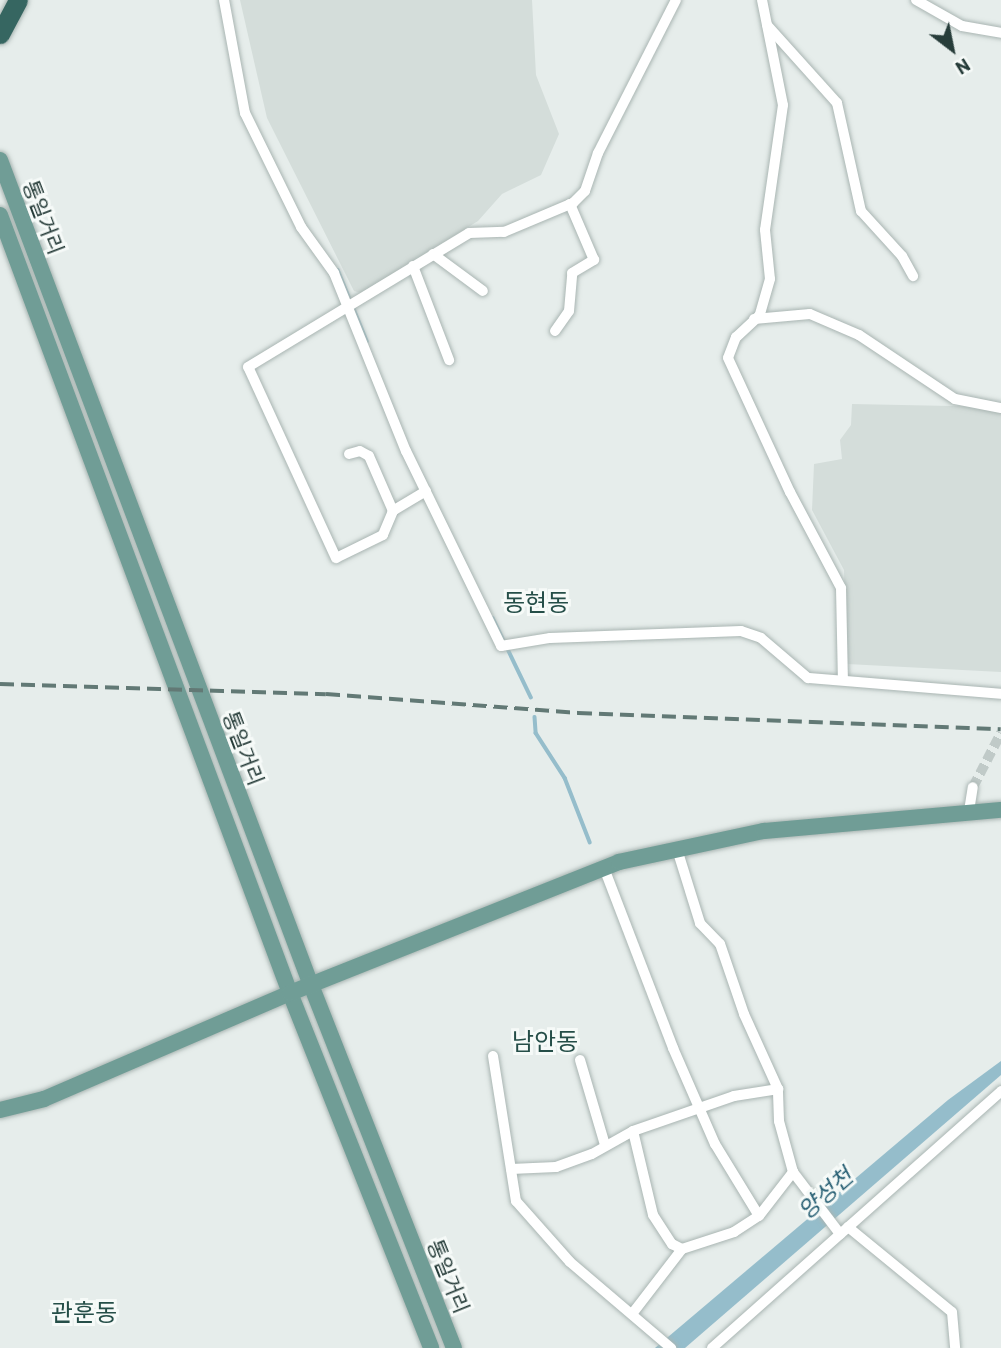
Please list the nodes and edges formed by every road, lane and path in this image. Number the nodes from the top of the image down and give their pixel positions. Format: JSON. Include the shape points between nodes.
{"nodes":[{"id":1,"x":18,"y":0,"type":"edge"},
{"id":2,"x":224,"y":0,"type":"edge"},
{"id":3,"x":676,"y":0,"type":"edge"},
{"id":4,"x":762,"y":0,"type":"edge"},
{"id":5,"x":916,"y":0,"type":"edge"},
{"id":6,"x":765,"y":23,"type":"junction"},
{"id":7,"x":1001,"y":33,"type":"edge"},
{"id":8,"x":0,"y":34,"type":"edge"},
{"id":9,"x":0,"y":160,"type":"edge"},
{"id":10,"x":570,"y":204,"type":"junction"},
{"id":11,"x":0,"y":215,"type":"edge"},
{"id":12,"x":433,"y":254,"type":"junction"},
{"id":13,"x":413,"y":266,"type":"junction"},
{"id":14,"x":913,"y":276,"type":"dead end"},
{"id":15,"x":483,"y":290,"type":"dead end"},
{"id":16,"x":353,"y":305,"type":"junction"},
{"id":17,"x":754,"y":319,"type":"junction"},
{"id":18,"x":555,"y":331,"type":"dead end"},
{"id":19,"x":449,"y":360,"type":"dead end"},
{"id":20,"x":1001,"y":408,"type":"edge"},
{"id":21,"x":349,"y":454,"type":"dead end"},
{"id":22,"x":426,"y":491,"type":"junction"},
{"id":23,"x":393,"y":511,"type":"junction"},
{"id":24,"x":843,"y":680,"type":"junction"},
{"id":25,"x":1001,"y":694,"type":"edge"},
{"id":26,"x":972,"y":787,"type":"tunnel mouth"},
{"id":27,"x":1001,"y":810,"type":"edge"},
{"id":28,"x":969,"y":811,"type":"junction"},
{"id":29,"x":677,"y":849,"type":"junction"},
{"id":30,"x":604,"y":868,"type":"junction"},
{"id":31,"x":310,"y":985,"type":"junction"},
{"id":32,"x":290,"y":992,"type":"junction"},
{"id":33,"x":493,"y":1056,"type":"dead end"},
{"id":34,"x":580,"y":1060,"type":"dead end"},
{"id":35,"x":778,"y":1089,"type":"junction"},
{"id":36,"x":1001,"y":1091,"type":"edge"},
{"id":37,"x":700,"y":1109,"type":"junction"},
{"id":38,"x":0,"y":1110,"type":"edge"},
{"id":39,"x":633,"y":1131,"type":"junction"},
{"id":40,"x":605,"y":1145,"type":"junction"},
{"id":41,"x":511,"y":1169,"type":"junction"},
{"id":42,"x":793,"y":1172,"type":"junction"},
{"id":43,"x":759,"y":1216,"type":"junction"},
{"id":44,"x":842,"y":1230,"type":"junction"},
{"id":45,"x":682,"y":1249,"type":"junction"},
{"id":46,"x":632,"y":1314,"type":"junction"},
{"id":47,"x":667,"y":1343,"type":"edge"},
{"id":48,"x":431,"y":1348,"type":"edge"},
{"id":49,"x":454,"y":1348,"type":"edge"},
{"id":50,"x":712,"y":1348,"type":"edge"},
{"id":51,"x":955,"y":1348,"type":"edge"}],
"edges":[{"from":1,"to":8,"type":"highway"},
{"from":2,"to":16,"type":"street","via":[[244,113],[291,209]]},
{"from":3,"to":10,"type":"street","via":[[598,153],[585,191]]},
{"from":4,"to":6,"type":"street"},
{"from":5,"to":7,"type":"street","via":[[962,26]]},
{"from":6,"to":14,"type":"street","via":[[837,103],[861,211]]},
{"from":6,"to":17,"type":"street","via":[[783,105],[765,230],[770,279]]},
{"from":9,"to":31,"type":"main road","name":"통일거리"},
{"from":10,"to":12,"type":"street","via":[[504,232],[469,233]]},
{"from":10,"to":18,"type":"street","via":[[594,260],[572,273],[569,311]]},
{"from":11,"to":32,"type":"main road","name":"통일거리"},
{"from":12,"to":13,"type":"street"},
{"from":12,"to":15,"type":"street"},
{"from":13,"to":16,"type":"street"},
{"from":13,"to":19,"type":"street"},
{"from":16,"to":22,"type":"street"},
{"from":16,"to":23,"type":"street","via":[[248,368],[336,558],[383,535]]},
{"from":17,"to":20,"type":"street","via":[[810,314],[859,335],[955,399]]},
{"from":17,"to":24,"type":"street","via":[[736,337],[728,358],[841,588]]},
{"from":21,"to":23,"type":"street","via":[[360,451],[369,456]]},
{"from":22,"to":23,"type":"street"},
{"from":22,"to":24,"type":"street","via":[[501,646],[550,638],[741,631],[761,638],[808,678]]},
{"from":24,"to":25,"type":"street"},
{"from":26,"to":28,"type":"street"},
{"from":27,"to":28,"type":"main road"},
{"from":28,"to":29,"type":"main road","via":[[764,831]]},
{"from":29,"to":30,"type":"main road"},
{"from":29,"to":35,"type":"street","via":[[700,923],[720,944],[744,1014]]},
{"from":30,"to":31,"type":"main road"},
{"from":30,"to":37,"type":"street","via":[[630,943]]},
{"from":31,"to":32,"type":"main road"},
{"from":31,"to":49,"type":"main road","name":"통일거리"},
{"from":32,"to":38,"type":"main road","via":[[92,1080]]},
{"from":32,"to":48,"type":"main road","name":"통일거리"},
{"from":33,"to":41,"type":"street"},
{"from":34,"to":40,"type":"street"},
{"from":35,"to":37,"type":"street","via":[[734,1096]]},
{"from":35,"to":42,"type":"street","via":[[779,1121]]},
{"from":36,"to":44,"type":"street"},
{"from":37,"to":39,"type":"street"},
{"from":37,"to":43,"type":"street"},
{"from":39,"to":40,"type":"street"},
{"from":39,"to":45,"type":"street","via":[[653,1214],[672,1244]]},
{"from":40,"to":41,"type":"street","via":[[556,1167]]},
{"from":41,"to":46,"type":"street","via":[[516,1201],[570,1262]]},
{"from":42,"to":43,"type":"street"},
{"from":42,"to":44,"type":"street"},
{"from":43,"to":45,"type":"street","via":[[697,1248]]},
{"from":44,"to":50,"type":"street"},
{"from":44,"to":51,"type":"street","via":[[952,1312]]},
{"from":45,"to":46,"type":"street"},
{"from":46,"to":47,"type":"street"}]}
